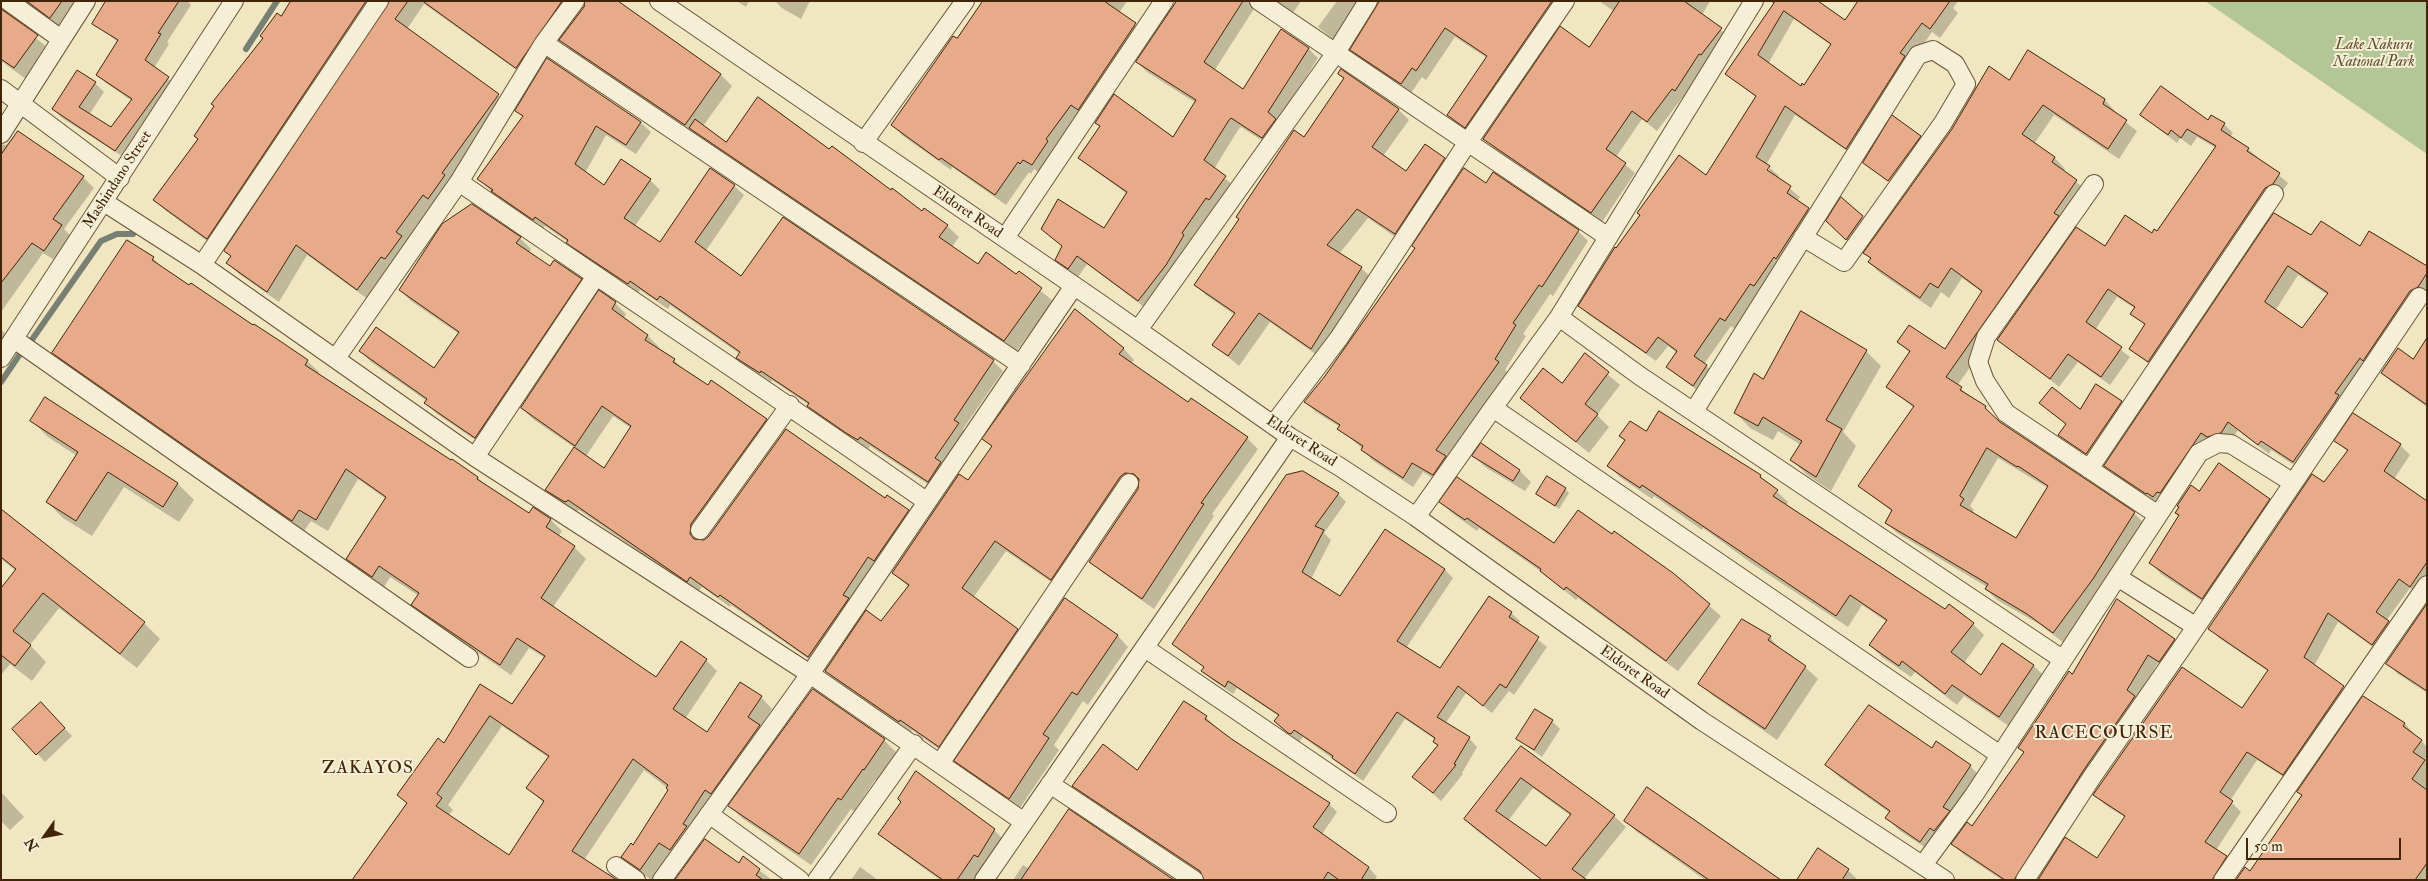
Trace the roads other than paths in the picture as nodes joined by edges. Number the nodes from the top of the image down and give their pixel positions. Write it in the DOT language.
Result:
graph roads {
  1 [pos="8,1"];
  2 [pos="86,1"];
  3 [pos="234,1"];
  4 [pos="379,1"];
  5 [pos="576,1"];
  6 [pos="659,1"];
  7 [pos="965,1"];
  8 [pos="1164,1"];
  9 [pos="1258,1"];
  10 [pos="1368,1"];
  11 [pos="1565,1"];
  12 [pos="1754,1"];
  13 [pos="61,39"];
  14 [pos="544,43"];
  15 [pos="1335,54"];
  16 [pos="1,89"];
  17 [pos="21,103"];
  18 [pos="1,134"];
  19 [pos="1468,142"];
  20 [pos="863,143"];
  21 [pos="120,178"];
  22 [pos="459,182"];
  23 [pos="2094,184"];
  24 [pos="2274,194"];
  25 [pos="104,202"];
  26 [pos="1608,237"];
  27 [pos="1803,237"];
  28 [pos="1005,238"];
  29 [pos="202,265"];
  30 [pos="596,276"];
  31 [pos="1074,286"];
  32 [pos="2419,297"];
  33 [pos="1559,317"];
  34 [pos="1138,330"];
  35 [pos="14,339"];
  36 [pos="1,358"];
  37 [pos="336,358"];
  38 [pos="1020,365"];
  39 [pos="790,405"];
  40 [pos="1492,408"];
  41 [pos="1694,412"];
  42 [pos="1273,425"];
  43 [pos="1290,437"];
  44 [pos="475,457"];
  45 [pos="2089,469"];
  46 [pos="2292,482"];
  47 [pos="1129,483"];
  48 [pos="926,501"];
  49 [pos="2158,515"];
  50 [pos="1416,517"];
  51 [pos="700,530"];
  52 [pos="2118,578"];
  53 [pos="2427,585"];
  54 [pos="2195,626"];
  55 [pos="1146,648"];
  56 [pos="470,658"];
  57 [pos="2062,659"];
  58 [pos="810,674"];
  59 [pos="914,744"];
  60 [pos="2000,755"];
  61 [pos="941,762"];
  62 [pos="1050,784"];
  63 [pos="1387,813"];
  64 [pos="709,814"];
  65 [pos="1024,822"];
  66 [pos="616,866"];
  67 [pos="1923,866"];
  68 [pos="636,880"];
  69 [pos="662,880"];
  70 [pos="800,880"];
  71 [pos="817,880"];
  72 [pos="984,880"];
  73 [pos="1194,880"];
  74 [pos="1945,880"];
  75 [pos="2025,880"];
  76 [pos="2223,880"];
  1 -- 13 [label="street"];
  2 -- 13 [label="street"];
  3 -- 21 [label="street, Mashindano Street"];
  4 -- 29 [label="street"];
  5 -- 14 [label="street"];
  6 -- 20 [label="street, Eldoret Road"];
  7 -- 20 [label="street"];
  8 -- 28 [label="street"];
  9 -- 15 [label="street"];
  10 -- 15 [label="street"];
  11 -- 19 [label="street"];
  12 -- 26 [label="street"];
  13 -- 17 [label="street"];
  14 -- 22 [label="street"];
  14 -- 38 [label="street"];
  15 -- 19 [label="street"];
  15 -- 34 [label="street"];
  16 -- 17 [label="street"];
  17 -- 18 [label="street"];
  17 -- 21 [label="street"];
  19 -- 26 [label="street"];
  19 -- 42 [label="street"];
  20 -- 28 [label="street, Eldoret Road"];
  21 -- 25 [label="street, Mashindano Street"];
  22 -- 30 [label="street"];
  22 -- 37 [label="street"];
  23 -- 45 [label="street"];
  24 -- 45 [label="street"];
  25 -- 29 [label="street"];
  25 -- 35 [label="street, Mashindano Street"];
  26 -- 33 [label="street"];
  27 -- 27 [label="street"];
  27 -- 41 [label="street"];
  28 -- 31 [label="street, Eldoret Road"];
  29 -- 37 [label="street"];
  30 -- 39 [label="street"];
  30 -- 44 [label="street"];
  31 -- 34 [label="street, Eldoret Road"];
  31 -- 38 [label="street"];
  32 -- 46 [label="street"];
  33 -- 40 [label="street"];
  33 -- 41 [label="street"];
  34 -- 42 [label="street, Eldoret Road"];
  35 -- 36 [label="street, Mashindano Street"];
  35 -- 56 [label="street"];
  37 -- 44 [label="street"];
  38 -- 48 [label="street"];
  39 -- 48 [label="street"];
  39 -- 51 [label="street"];
  40 -- 50 [label="street"];
  40 -- 60 [label="street"];
  41 -- 57 [label="street"];
  42 -- 43 [label="street, Eldoret Road"];
  43 -- 50 [label="street, Eldoret Road"];
  43 -- 55 [label="street"];
  44 -- 58 [label="street"];
  45 -- 49 [label="street"];
  46 -- 49 [label="street"];
  46 -- 54 [label="street"];
  47 -- 61 [label="street"];
  48 -- 58 [label="street"];
  49 -- 52 [label="street"];
  50 -- 67 [label="street, Eldoret Road"];
  52 -- 54 [label="street"];
  52 -- 57 [label="street"];
  53 -- 76 [label="street"];
  54 -- 75 [label="street"];
  55 -- 62 [label="street"];
  55 -- 63 [label="street"];
  57 -- 60 [label="street"];
  58 -- 59 [label="street"];
  58 -- 64 [label="street"];
  59 -- 61 [label="street"];
  59 -- 71 [label="street"];
  60 -- 67 [label="street"];
  61 -- 65 [label="street"];
  62 -- 65 [label="street"];
  62 -- 73 [label="street"];
  64 -- 69 [label="street"];
  64 -- 70 [label="street"];
  65 -- 72 [label="street"];
  66 -- 68 [label="street"];
  67 -- 74 [label="street, Eldoret Road"];
}
